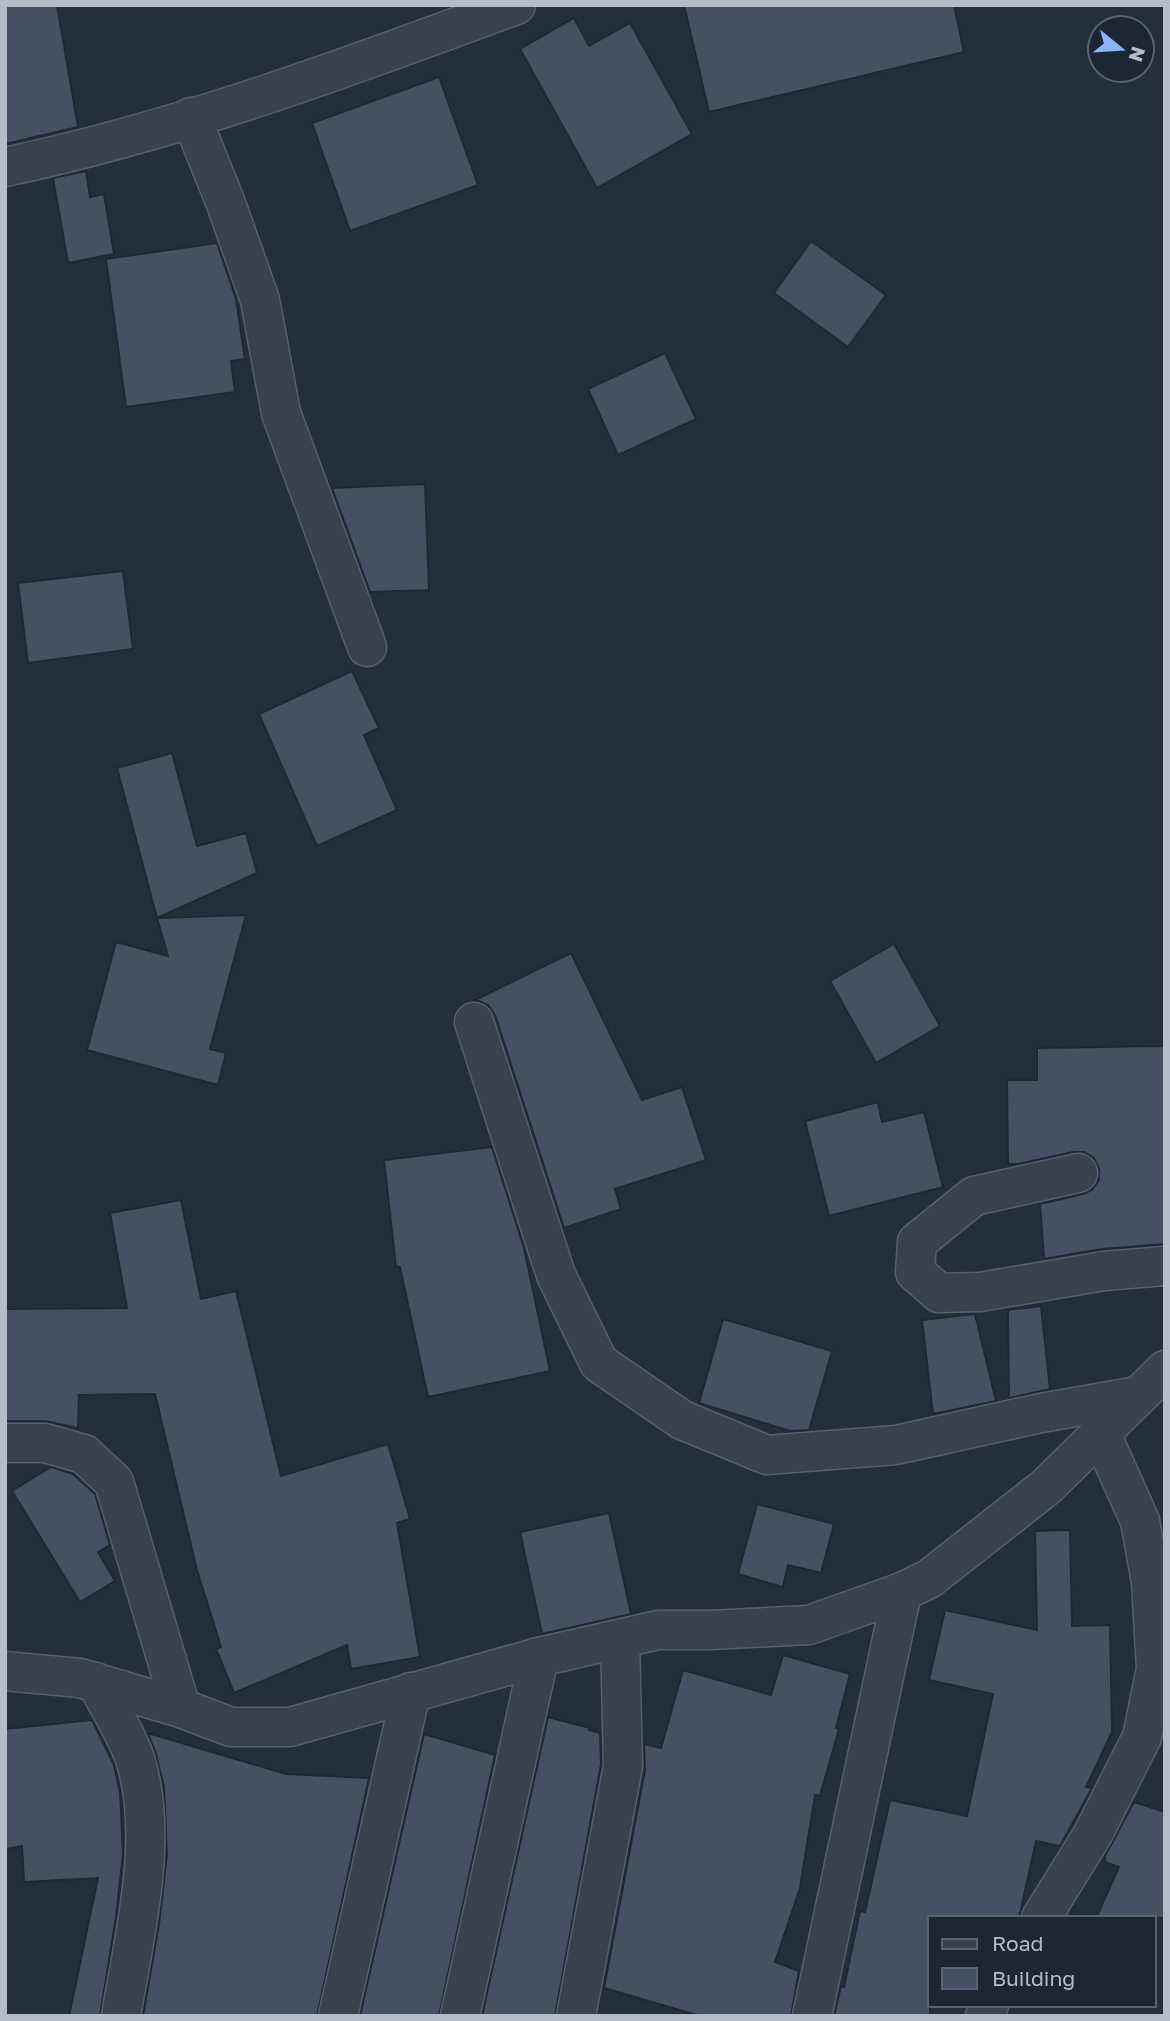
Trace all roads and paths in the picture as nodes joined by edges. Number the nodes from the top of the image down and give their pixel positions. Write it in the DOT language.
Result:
graph roads {
  1 [pos="516,5"];
  2 [pos="191,117"];
  3 [pos="5,167"];
  4 [pos="367,647"];
  5 [pos="474,1022"];
  6 [pos="1078,1173"];
  7 [pos="1165,1266"];
  8 [pos="1165,1370"];
  9 [pos="1138,1396"];
  10 [pos="1101,1434"];
  11 [pos="5,1443"];
  12 [pos="902,1592"];
  13 [pos="620,1640"];
  14 [pos="539,1657"];
  15 [pos="5,1671"];
  16 [pos="96,1682"];
  17 [pos="411,1692"];
  18 [pos="181,1708"];
  19 [pos="1042,1916"];
  20 [pos="121,2016"];
  21 [pos="338,2016"];
  22 [pos="460,2016"];
  23 [pos="576,2016"];
  24 [pos="812,2016"];
  1 -- 2 [label="street"];
  2 -- 3 [label="street"];
  2 -- 4 [label="street"];
  5 -- 9 [label="street"];
  6 -- 7 [label="street"];
  8 -- 9 [label="street"];
  9 -- 10 [label="street"];
  10 -- 12 [label="street"];
  10 -- 19 [label="street"];
  11 -- 18 [label="street"];
  12 -- 13 [label="street"];
  12 -- 24 [label="street"];
  13 -- 14 [label="street"];
  13 -- 23 [label="street"];
  14 -- 17 [label="street"];
  14 -- 22 [label="street"];
  15 -- 16 [label="street"];
  16 -- 18 [label="street"];
  16 -- 20 [label="street"];
  17 -- 18 [label="street"];
  17 -- 21 [label="street"];
}
